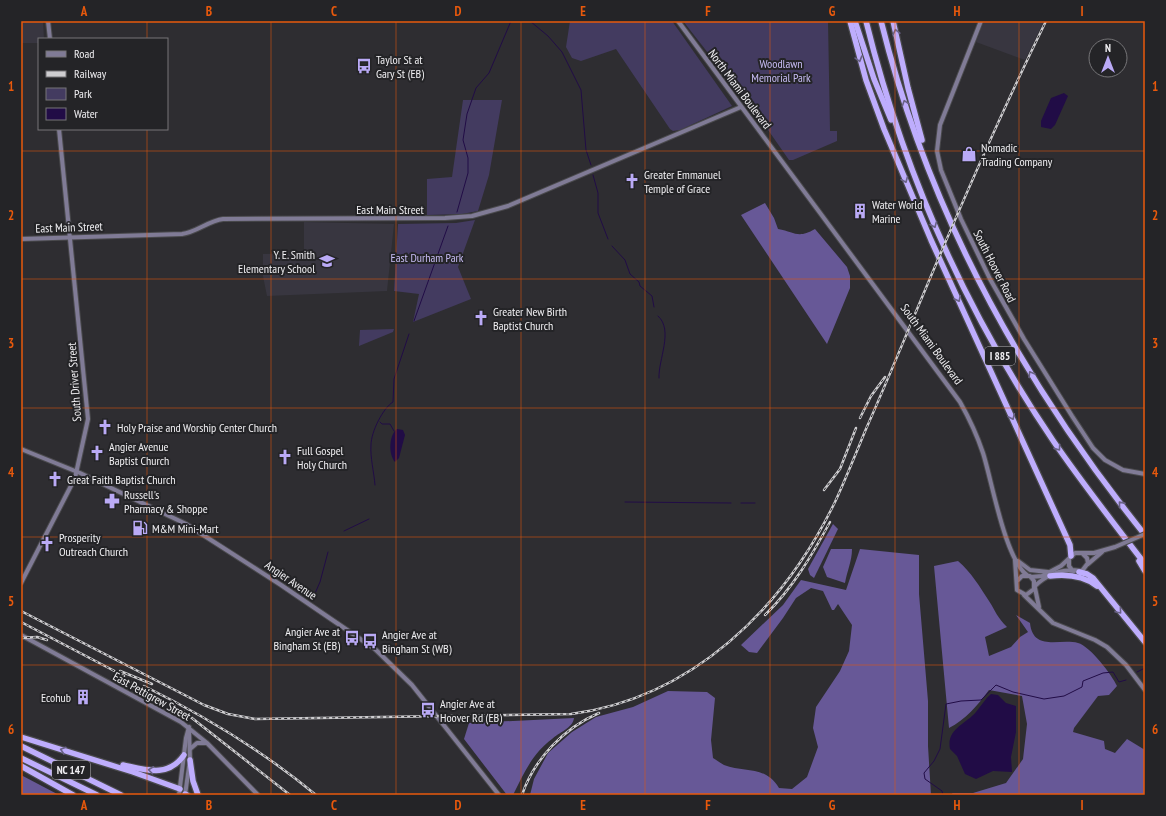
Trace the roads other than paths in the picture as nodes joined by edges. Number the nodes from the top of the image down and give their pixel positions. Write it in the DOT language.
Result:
graph roads {
  1 [pos="48,21"];
  2 [pos="678,21"];
  3 [pos="850,21"];
  4 [pos="855,21"];
  5 [pos="866,21"];
  6 [pos="881,21"];
  7 [pos="894,21"];
  8 [pos="980,21"];
  9 [pos="50,38"];
  10 [pos="741,107"];
  11 [pos="59,130"];
  12 [pos="904,150"];
  13 [pos="788,168"];
  14 [pos="938,192"];
  15 [pos="70,237"];
  16 [pos="21,239"];
  17 [pos="21,449"];
  18 [pos="77,472"];
  19 [pos="1145,474"];
  20 [pos="1145,534"];
  21 [pos="1129,543"];
  22 [pos="1103,552"];
  23 [pos="1083,554"];
  24 [pos="1014,556"];
  25 [pos="1070,558"];
  26 [pos="1145,564"];
  27 [pos="1088,565"];
  28 [pos="1076,571"];
  29 [pos="1145,571"];
  30 [pos="1050,574"];
  31 [pos="1030,576"];
  32 [pos="1017,580"];
  33 [pos="21,583"];
  34 [pos="1035,587"];
  35 [pos="1099,587"];
  36 [pos="1024,594"];
  37 [pos="1039,607"];
  38 [pos="21,635"];
  39 [pos="1145,642"];
  40 [pos="1145,690"];
  41 [pos="189,727"];
  42 [pos="21,737"];
  43 [pos="207,743"];
  44 [pos="21,746"];
  45 [pos="190,749"];
  46 [pos="184,755"];
  47 [pos="83,757"];
  48 [pos="21,758"];
  49 [pos="190,760"];
  50 [pos="21,766"];
  51 [pos="179,792"];
  52 [pos="73,795"];
  53 [pos="97,795"];
  54 [pos="121,795"];
  55 [pos="186,795"];
  56 [pos="198,795"];
  57 [pos="258,795"];
  58 [pos="499,795"];
  1 -- 9 [label="street"];
  2 -- 10 [label="street, North Miami Boulevard"];
  3 -- 25 [label="highway, one-way"];
  4 -- 12 [label="highway"];
  5 -- 12 [label="highway, I 885"];
  14 -- 6 [label="highway, I 885, one-way"];
  14 -- 7 [label="highway, one-way"];
  8 -- 19 [label="street, South Hoover Road"];
  10 -- 13 [label="street, North Miami Boulevard"];
  10 -- 15 [label="street, East Main Street"];
  11 -- 15 [label="street, South Driver Street"];
  12 -- 21 [label="highway, I 885, one-way"];
  13 -- 24 [label="street, South Miami Boulevard"];
  20 -- 14 [label="highway, I 885, one-way"];
  15 -- 16 [label="street, East Main Street"];
  15 -- 18 [label="street, South Driver Street"];
  17 -- 18 [label="street, Angier Avenue"];
  18 -- 33 [label="street, South Driver Street"];
  18 -- 58 [label="street, Angier Avenue"];
  20 -- 22 [label="street, bridge"];
  21 -- 26 [label="highway, I 885"];
  21 -- 29 [label="highway"];
  22 -- 23 [label="street"];
  22 -- 27 [label="street"];
  23 -- 25 [label="street"];
  23 -- 27 [label="street"];
  24 -- 30 [label="street"];
  24 -- 31 [label="street, South Miami Boulevard"];
  24 -- 32 [label="street, South Miami Boulevard"];
  25 -- 28 [label="street"];
  25 -- 30 [label="street"];
  27 -- 28 [label="street"];
  28 -- 30 [label="street"];
  28 -- 35 [label="highway"];
  30 -- 31 [label="street"];
  30 -- 34 [label="street"];
  30 -- 35 [label="highway"];
  31 -- 32 [label="street"];
  31 -- 34 [label="street"];
  32 -- 36 [label="street"];
  34 -- 36 [label="street"];
  34 -- 37 [label="street"];
  35 -- 39 [label="highway, one-way"];
  36 -- 37 [label="street"];
  37 -- 40 [label="street"];
  38 -- 41 [label="street, East Pettigrew Street"];
  41 -- 43 [label="street, East Pettigrew Street"];
  41 -- 45 [label="street"];
  41 -- 46 [label="street"];
  47 -- 42 [label="highway, one-way"];
  43 -- 45 [label="street"];
  43 -- 57 [label="street, East Pettigrew Street"];
  44 -- 54 [label="highway, NC 147"];
  45 -- 49 [label="street"];
  46 -- 47 [label="highway, one-way"];
  46 -- 51 [label="street"];
  47 -- 51 [label="highway"];
  48 -- 53 [label="highway, NC 147"];
  49 -- 55 [label="street"];
  49 -- 56 [label="highway"];
  50 -- 52 [label="highway"];
  51 -- 55 [label="street"];
}
